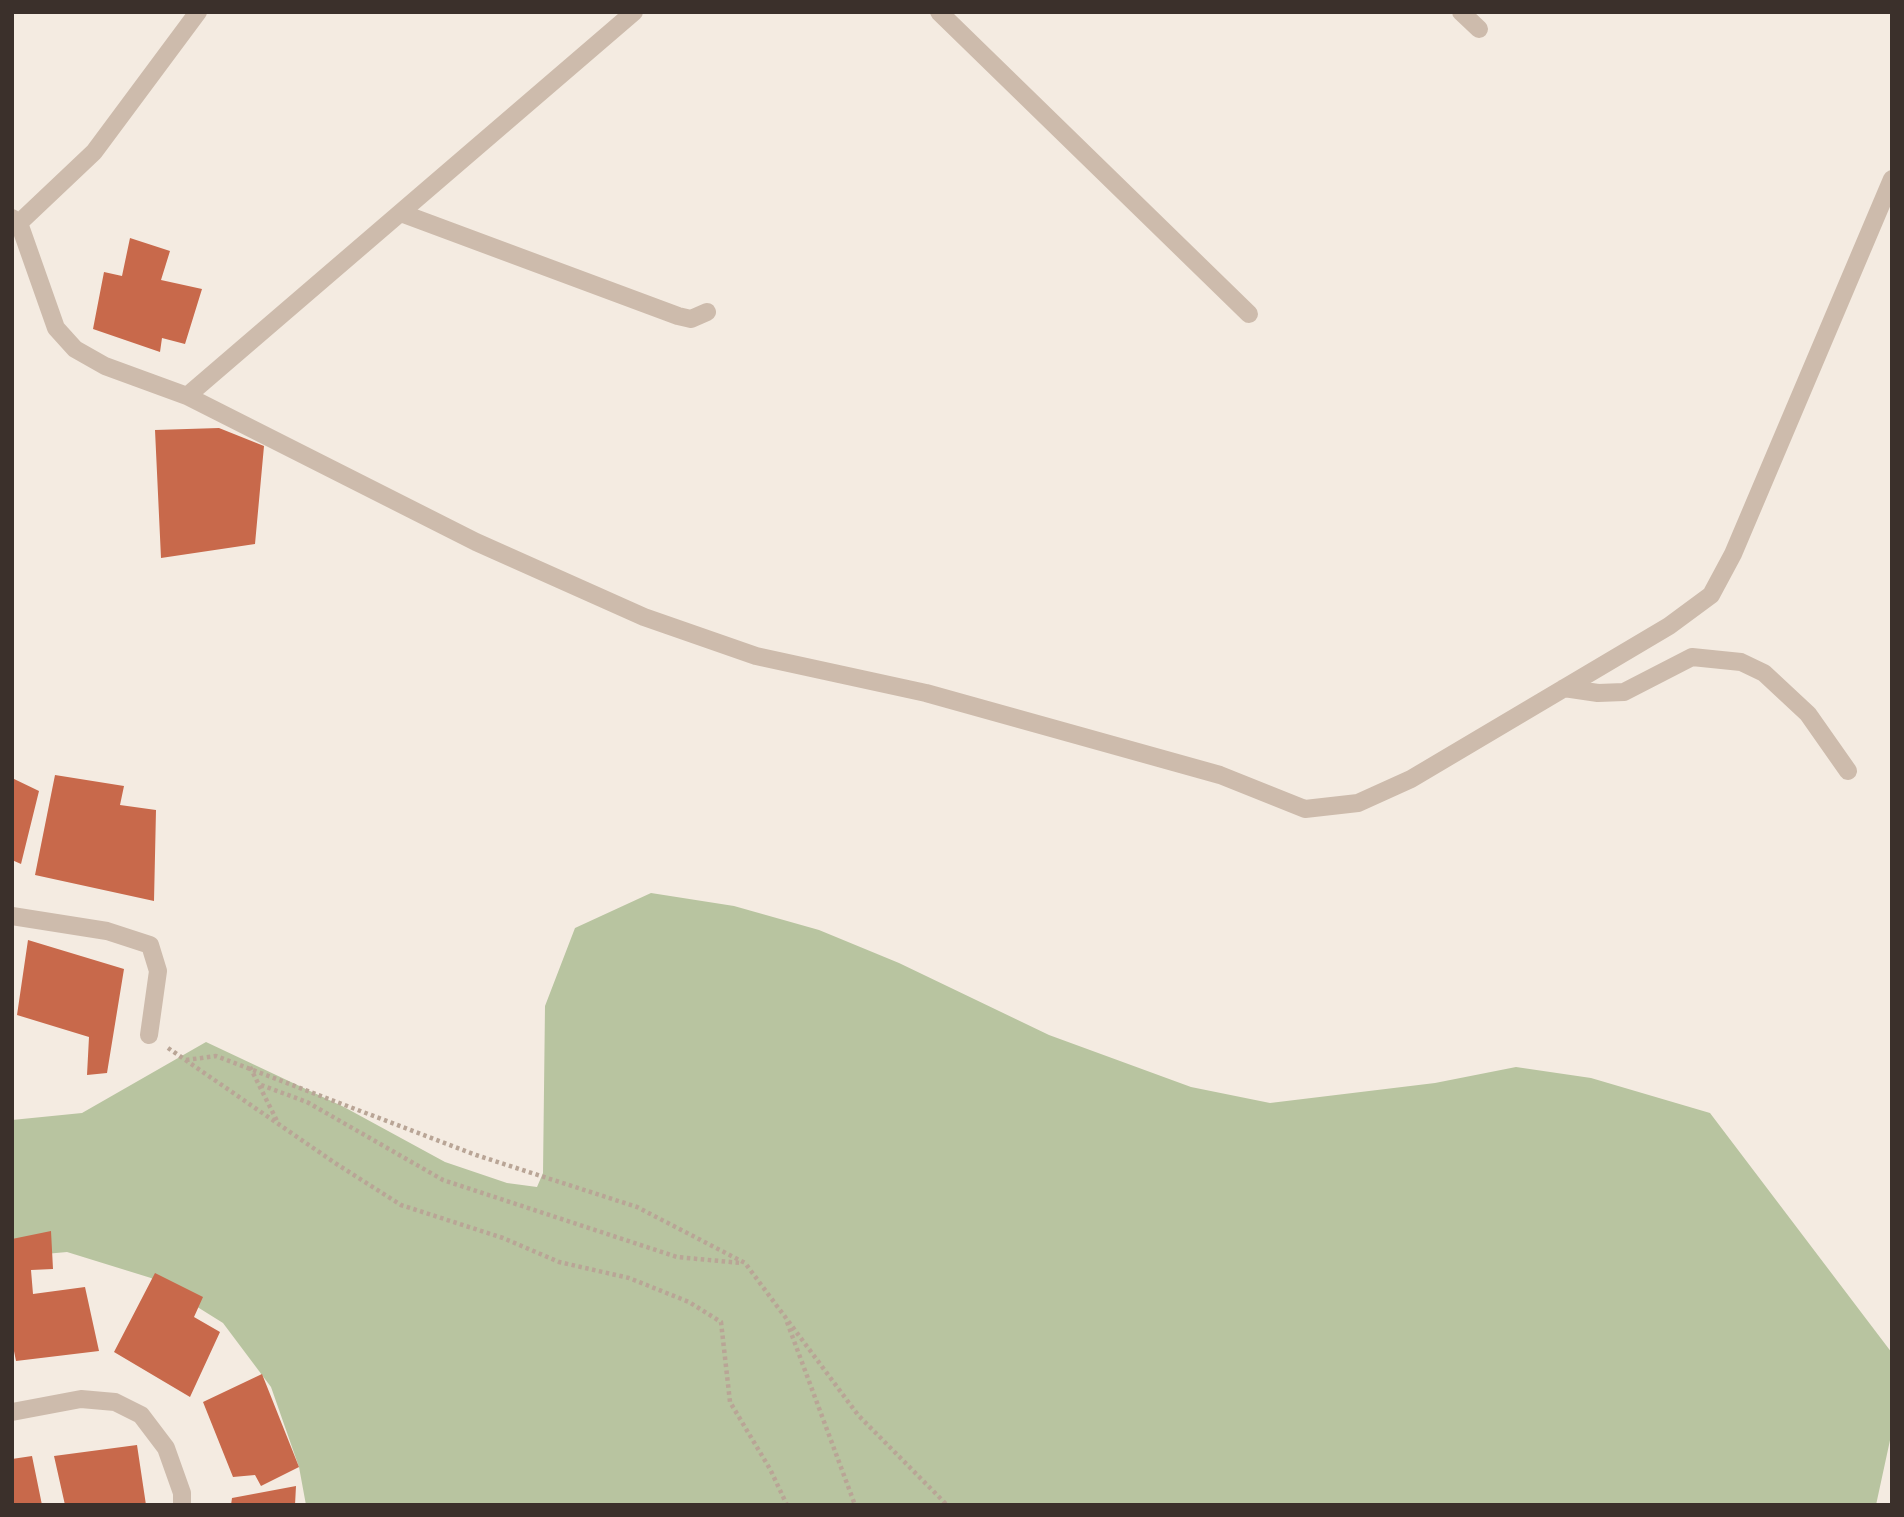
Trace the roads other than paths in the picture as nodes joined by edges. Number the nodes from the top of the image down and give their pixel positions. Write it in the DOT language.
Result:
graph roads {
  1 [pos="198,12"];
  2 [pos="634,12"];
  3 [pos="939,12"];
  4 [pos="1461,12"];
  5 [pos="1479,29"];
  6 [pos="1892,178"];
  7 [pos="401,213"];
  8 [pos="16,220"];
  9 [pos="707,312"];
  10 [pos="1249,314"];
  11 [pos="187,396"];
  12 [pos="1564,688"];
  13 [pos="1848,771"];
  14 [pos="12,916"];
  15 [pos="149,1035"];
  16 [pos="12,1412"];
  17 [pos="183,1505"];
  1 -- 8 [label="street"];
  2 -- 7 [label="street"];
  3 -- 10 [label="street"];
  4 -- 5 [label="street"];
  6 -- 12 [label="street"];
  7 -- 9 [label="street"];
  7 -- 11 [label="street"];
  8 -- 11 [label="street"];
  11 -- 12 [label="street"];
  12 -- 13 [label="street"];
  14 -- 15 [label="street"];
  16 -- 17 [label="street"];
}
